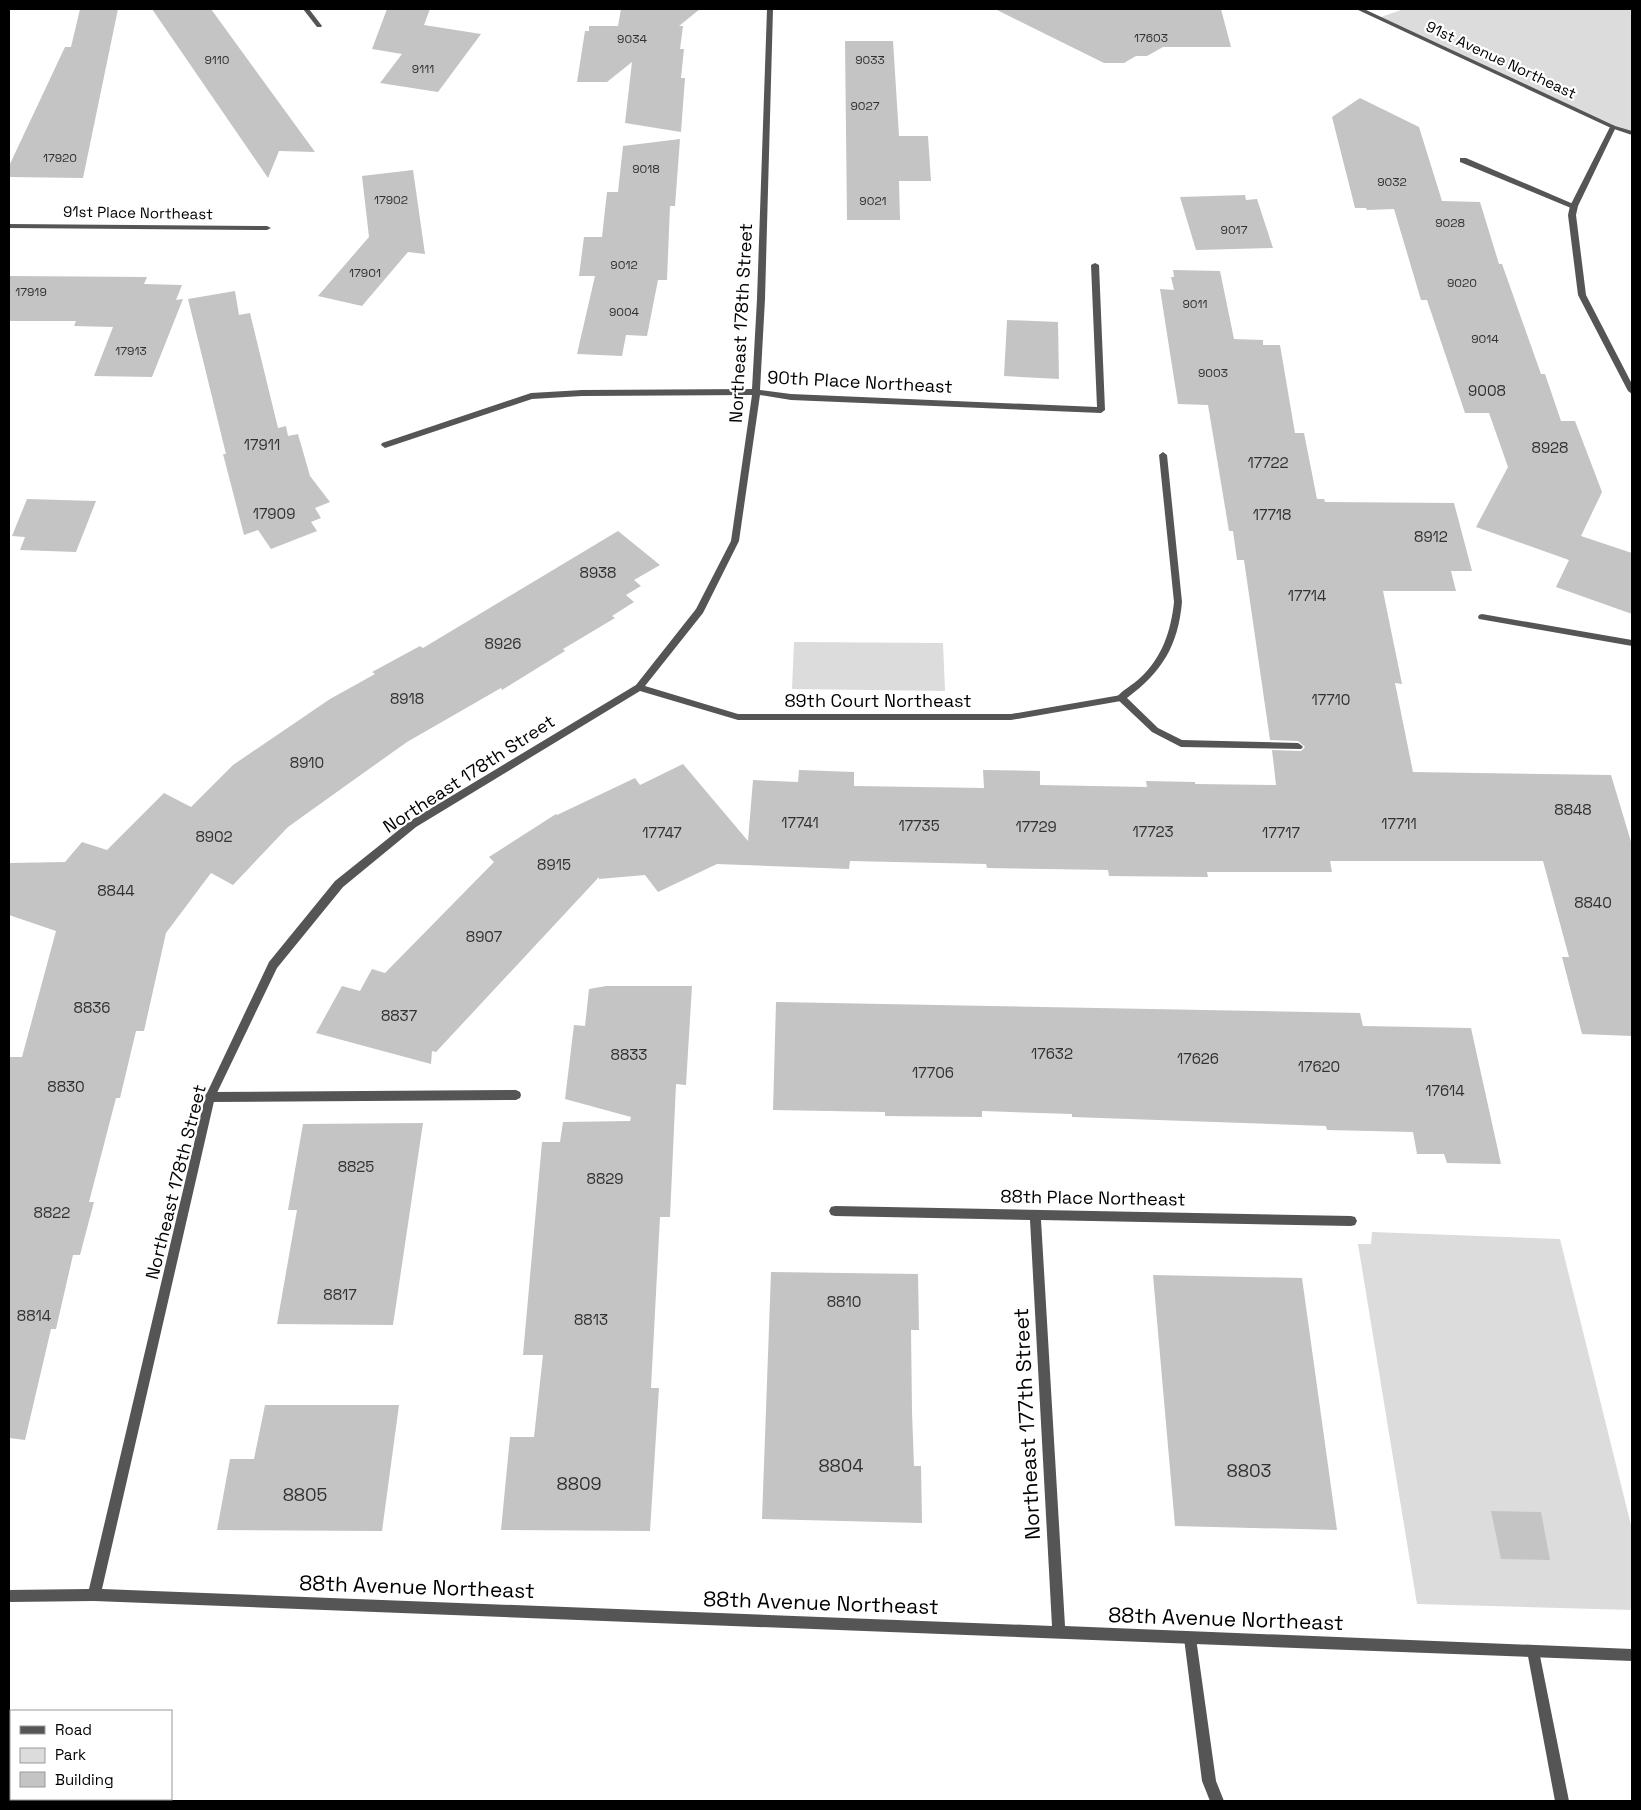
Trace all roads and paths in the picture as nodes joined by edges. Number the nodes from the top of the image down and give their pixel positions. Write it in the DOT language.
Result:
graph roads {
  1 [pos="306,9"];
  2 [pos="770,9"];
  3 [pos="1359,9"];
  4 [pos="319,26"];
  5 [pos="1613,127"];
  6 [pos="1632,133"];
  7 [pos="1463,160"];
  8 [pos="1574,206"];
  9 [pos="9,226"];
  10 [pos="267,228"];
  11 [pos="1095,265"];
  12 [pos="1632,390"];
  13 [pos="756,392"];
  14 [pos="385,445"];
  15 [pos="1163,456"];
  16 [pos="1482,617"];
  17 [pos="1632,643"];
  18 [pos="639,687"];
  19 [pos="1121,698"];
  20 [pos="1298,747"];
  21 [pos="516,1095"];
  22 [pos="210,1097"];
  23 [pos="836,1211"];
  24 [pos="1035,1215"];
  25 [pos="1351,1221"];
  26 [pos="94,1594"];
  27 [pos="9,1596"];
  28 [pos="1059,1632"];
  29 [pos="1190,1638"];
  30 [pos="1533,1651"];
  31 [pos="1632,1655"];
  32 [pos="1217,1801"];
  33 [pos="1562,1801"];
  1 -- 4 [label="street"];
  2 -- 13 [label="street, Northeast 178th Street"];
  3 -- 5 [label="street, 91st Avenue Northeast"];
  5 -- 6 [label="street, 91st Avenue Northeast"];
  5 -- 8 [label="street"];
  7 -- 8 [label="street"];
  8 -- 12 [label="street"];
  9 -- 10 [label="street, 91st Place Northeast"];
  11 -- 13 [label="street, 90th Place Northeast"];
  13 -- 14 [label="street, 90th Place Northeast"];
  13 -- 18 [label="street, Northeast 178th Street"];
  15 -- 19 [label="street"];
  16 -- 17 [label="street"];
  18 -- 19 [label="street, 89th Court Northeast"];
  18 -- 22 [label="street, Northeast 178th Street"];
  19 -- 20 [label="street"];
  21 -- 22 [label="street"];
  22 -- 26 [label="street, Northeast 178th Street"];
  23 -- 24 [label="street, 88th Place Northeast"];
  24 -- 25 [label="street, 88th Place Northeast"];
  24 -- 28 [label="street, Northeast 177th Street"];
  26 -- 27 [label="street, 88th Avenue Northeast"];
  26 -- 28 [label="street, 88th Avenue Northeast"];
  28 -- 29 [label="street, 88th Avenue Northeast"];
  29 -- 30 [label="street, 88th Avenue Northeast"];
  29 -- 32 [label="street"];
  30 -- 31 [label="street, 88th Avenue Northeast"];
  30 -- 33 [label="street"];
}
